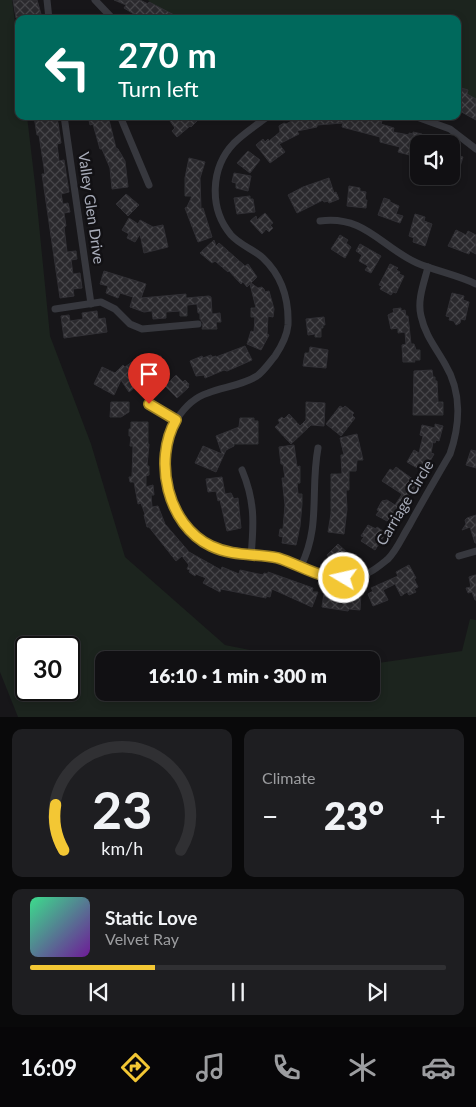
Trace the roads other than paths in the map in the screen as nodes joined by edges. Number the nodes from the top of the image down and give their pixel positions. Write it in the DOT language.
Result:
graph roads {
  1 [pos="47,0"];
  2 [pos="95,0"];
  3 [pos="49,15"];
  4 [pos="109,15"];
  5 [pos="65,120"];
  6 [pos="122,120"];
  7 [pos="263,120"];
  8 [pos="425,120"];
  9 [pos="476,150"];
  10 [pos="149,185"];
  11 [pos="320,221"];
  12 [pos="428,267"];
  13 [pos="476,284"];
  14 [pos="92,304"];
  15 [pos="55,309"];
  16 [pos="198,324"];
  17 [pos="149,404"];
  18 [pos="176,420"];
  19 [pos="318,448"];
  20 [pos="242,470"];
  21 [pos="476,551"];
  22 [pos="251,556"];
  23 [pos="460,556"];
  24 [pos="301,566"];
  1 -- 3 [label="street"];
  2 -- 4 [label="street"];
  5 -- 14 [label="street, Valley Glen Drive"];
  6 -- 10 [label="street"];
  7 -- 18 [label="street, Carriage Circle"];
  8 -- 9 [label="street"];
  11 -- 12 [label="street"];
  12 -- 13 [label="street"];
  12 -- 24 [label="street, Carriage Circle"];
  14 -- 15 [label="street"];
  14 -- 16 [label="street"];
  17 -- 18 [label="street"];
  18 -- 22 [label="street, Carriage Circle"];
  19 -- 24 [label="street"];
  20 -- 22 [label="street"];
  21 -- 23 [label="street"];
  22 -- 24 [label="street, Carriage Circle"];
}
